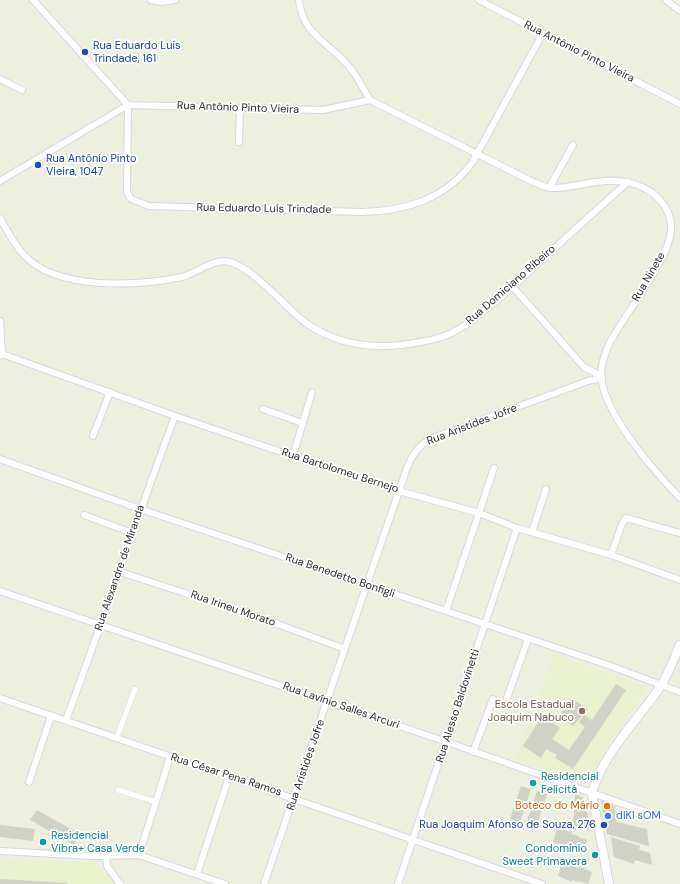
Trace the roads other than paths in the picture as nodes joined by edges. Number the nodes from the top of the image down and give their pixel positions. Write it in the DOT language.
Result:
graph roads {
  1 [pos="33,0"];
  2 [pos="151,0"];
  3 [pos="175,0"];
  4 [pos="298,0"];
  5 [pos="479,0"];
  6 [pos="666,0"];
  7 [pos="680,11"];
  8 [pos="543,33"];
  9 [pos="0,79"];
  10 [pos="22,90"];
  11 [pos="370,100"];
  12 [pos="680,104"];
  13 [pos="128,105"];
  14 [pos="240,109"];
  15 [pos="239,142"];
  16 [pos="572,145"];
  17 [pos="476,154"];
  18 [pos="0,181"];
  19 [pos="628,182"];
  20 [pos="549,188"];
  21 [pos="0,218"];
  22 [pos="512,286"];
  23 [pos="0,321"];
  24 [pos="1,355"];
  25 [pos="602,377"];
  26 [pos="110,392"];
  27 [pos="312,392"];
  28 [pos="263,409"];
  29 [pos="175,416"];
  30 [pos="302,423"];
  31 [pos="93,436"];
  32 [pos="293,456"];
  33 [pos="0,459"];
  34 [pos="494,468"];
  35 [pos="546,489"];
  36 [pos="399,491"];
  37 [pos="680,498"];
  38 [pos="140,509"];
  39 [pos="479,513"];
  40 [pos="84,515"];
  41 [pos="517,528"];
  42 [pos="532,532"];
  43 [pos="132,533"];
  44 [pos="680,533"];
  45 [pos="611,556"];
  46 [pos="120,572"];
  47 [pos="680,580"];
  48 [pos="367,584"];
  49 [pos="0,591"];
  50 [pos="446,611"];
  51 [pos="101,625"];
  52 [pos="485,625"];
  53 [pos="528,640"];
  54 [pos="680,645"];
  55 [pos="345,649"];
  56 [pos="661,685"];
  57 [pos="135,689"];
  58 [pos="680,692"];
  59 [pos="0,698"];
  60 [pos="507,698"];
  61 [pos="493,699"];
  62 [pos="328,702"];
  63 [pos="52,716"];
  64 [pos="66,720"];
  65 [pos="117,738"];
  66 [pos="447,742"];
  67 [pos="473,752"];
  68 [pos="170,757"];
  69 [pos="229,777"];
  70 [pos="29,782"];
  71 [pos="118,790"];
  72 [pos="592,794"];
  73 [pos="295,798"];
  74 [pos="156,802"];
  75 [pos="680,824"];
  76 [pos="414,839"];
  77 [pos="0,851"];
  78 [pos="139,855"];
  79 [pos="106,856"];
  80 [pos="198,874"];
  81 [pos="120,884"];
  82 [pos="225,884"];
  83 [pos="264,884"];
  84 [pos="398,884"];
  85 [pos="542,884"];
  86 [pos="609,884"];
  1 -- 13 [label="street"];
  2 -- 3 [label="street"];
  4 -- 11 [label="street"];
  5 -- 8 [label="street, Rua Antônio Pinto Vieira"];
  6 -- 7 [label="street"];
  8 -- 12 [label="street, Rua Antônio Pinto Vieira"];
  8 -- 17 [label="street, Rua Eduardo Luís Trindade"];
  9 -- 10 [label="street"];
  11 -- 14 [label="street, Rua Antônio Pinto Vieira"];
  11 -- 17 [label="street, Rua Ninete"];
  13 -- 14 [label="street, Rua Antônio Pinto Vieira"];
  13 -- 17 [label="street, Rua Eduardo Luís Trindade"];
  13 -- 18 [label="street"];
  14 -- 15 [label="street"];
  16 -- 20 [label="street"];
  17 -- 20 [label="street, Rua Ninete"];
  19 -- 20 [label="street, Rua Ninete"];
  19 -- 22 [label="street, Rua Domiciano Ribeiro"];
  19 -- 25 [label="street, Rua Ninete"];
  21 -- 22 [label="street, Rua Domiciano Ribeiro"];
  22 -- 25 [label="street"];
  23 -- 24 [label="street"];
  24 -- 26 [label="street, Rua Bartolomeu Bernejo"];
  25 -- 36 [label="street, Rua Aristides Jofre"];
  25 -- 37 [label="street, Rua Ninete"];
  26 -- 29 [label="street, Rua Bartolomeu Bernejo"];
  26 -- 31 [label="street"];
  27 -- 30 [label="street"];
  28 -- 30 [label="street"];
  29 -- 32 [label="street, Rua Bartolomeu Bernejo"];
  29 -- 38 [label="street, Rua Alexandre de Miranda"];
  30 -- 32 [label="street"];
  32 -- 36 [label="street, Rua Bartolomeu Bernejo"];
  33 -- 38 [label="street, Rua Benedetto Bonfigli"];
  34 -- 39 [label="street"];
  35 -- 42 [label="street"];
  36 -- 39 [label="street, Rua Bartolomeu Bernejo"];
  36 -- 48 [label="street, Rua Aristides Jofre"];
  38 -- 43 [label="street, Rua Alexandre de Miranda"];
  38 -- 48 [label="street, Rua Benedetto Bonfigli"];
  39 -- 41 [label="street, Rua Bartolomeu Bernejo"];
  39 -- 50 [label="street"];
  40 -- 43 [label="street"];
  41 -- 42 [label="street, Rua Bartolomeu Bernejo"];
  41 -- 52 [label="street, Rua Alesso Baldovinetti"];
  42 -- 45 [label="street, Rua Bartolomeu Bernejo"];
  43 -- 46 [label="street, Rua Alexandre de Miranda"];
  44 -- 45 [label="street"];
  45 -- 47 [label="street, Rua Bartolomeu Bernejo"];
  46 -- 51 [label="street, Rua Alexandre de Miranda"];
  46 -- 55 [label="street, Rua Irineu Morato"];
  48 -- 50 [label="street, Rua Benedetto Bonfigli"];
  48 -- 55 [label="street, Rua Aristides Jofre"];
  49 -- 51 [label="street, Rua Lavínio Salles Arcuri"];
  50 -- 52 [label="street, Rua Benedetto Bonfigli"];
  51 -- 62 [label="street, Rua Lavínio Salles Arcuri"];
  51 -- 64 [label="street, Rua Alexandre de Miranda"];
  52 -- 53 [label="street, Rua Benedetto Bonfigli"];
  52 -- 66 [label="street, Rua Alesso Baldovinetti"];
  53 -- 56 [label="street, Rua Benedetto Bonfigli"];
  53 -- 60 [label="street"];
  54 -- 56 [label="street"];
  55 -- 62 [label="street, Rua Aristides Jofre"];
  56 -- 58 [label="street, Rua Benedetto Bonfigli"];
  56 -- 72 [label="street"];
  57 -- 65 [label="street"];
  59 -- 63 [label="street, Rua César Pena Ramos"];
  61 -- 67 [label="street"];
  62 -- 66 [label="street, Rua Lavínio Salles Arcuri"];
  62 -- 73 [label="street, Rua Aristides Jofre"];
  63 -- 64 [label="street, Rua César Pena Ramos"];
  63 -- 70 [label="street"];
  64 -- 65 [label="street, Rua César Pena Ramos"];
  65 -- 68 [label="street, Rua César Pena Ramos"];
  66 -- 67 [label="street, Rua Lavínio Salles Arcuri"];
  66 -- 76 [label="street, Rua Alesso Baldovinetti"];
  67 -- 72 [label="street, Rua Lavínio Salles Arcuri"];
  68 -- 69 [label="street, Rua César Pena Ramos"];
  68 -- 74 [label="street"];
  69 -- 73 [label="street, Rua César Pena Ramos"];
  69 -- 80 [label="street"];
  71 -- 74 [label="street"];
  72 -- 75 [label="street, Rua Lavínio Salles Arcuri"];
  72 -- 86 [label="street"];
  73 -- 76 [label="street, Rua César Pena Ramos"];
  73 -- 83 [label="street, Rua Aristides Jofre"];
  74 -- 78 [label="street"];
  76 -- 84 [label="street, Rua Alesso Baldovinetti"];
  76 -- 85 [label="street, Rua César Pena Ramos"];
  77 -- 79 [label="street"];
  78 -- 79 [label="street"];
  78 -- 80 [label="street"];
  79 -- 81 [label="street"];
  80 -- 82 [label="street"];
}
